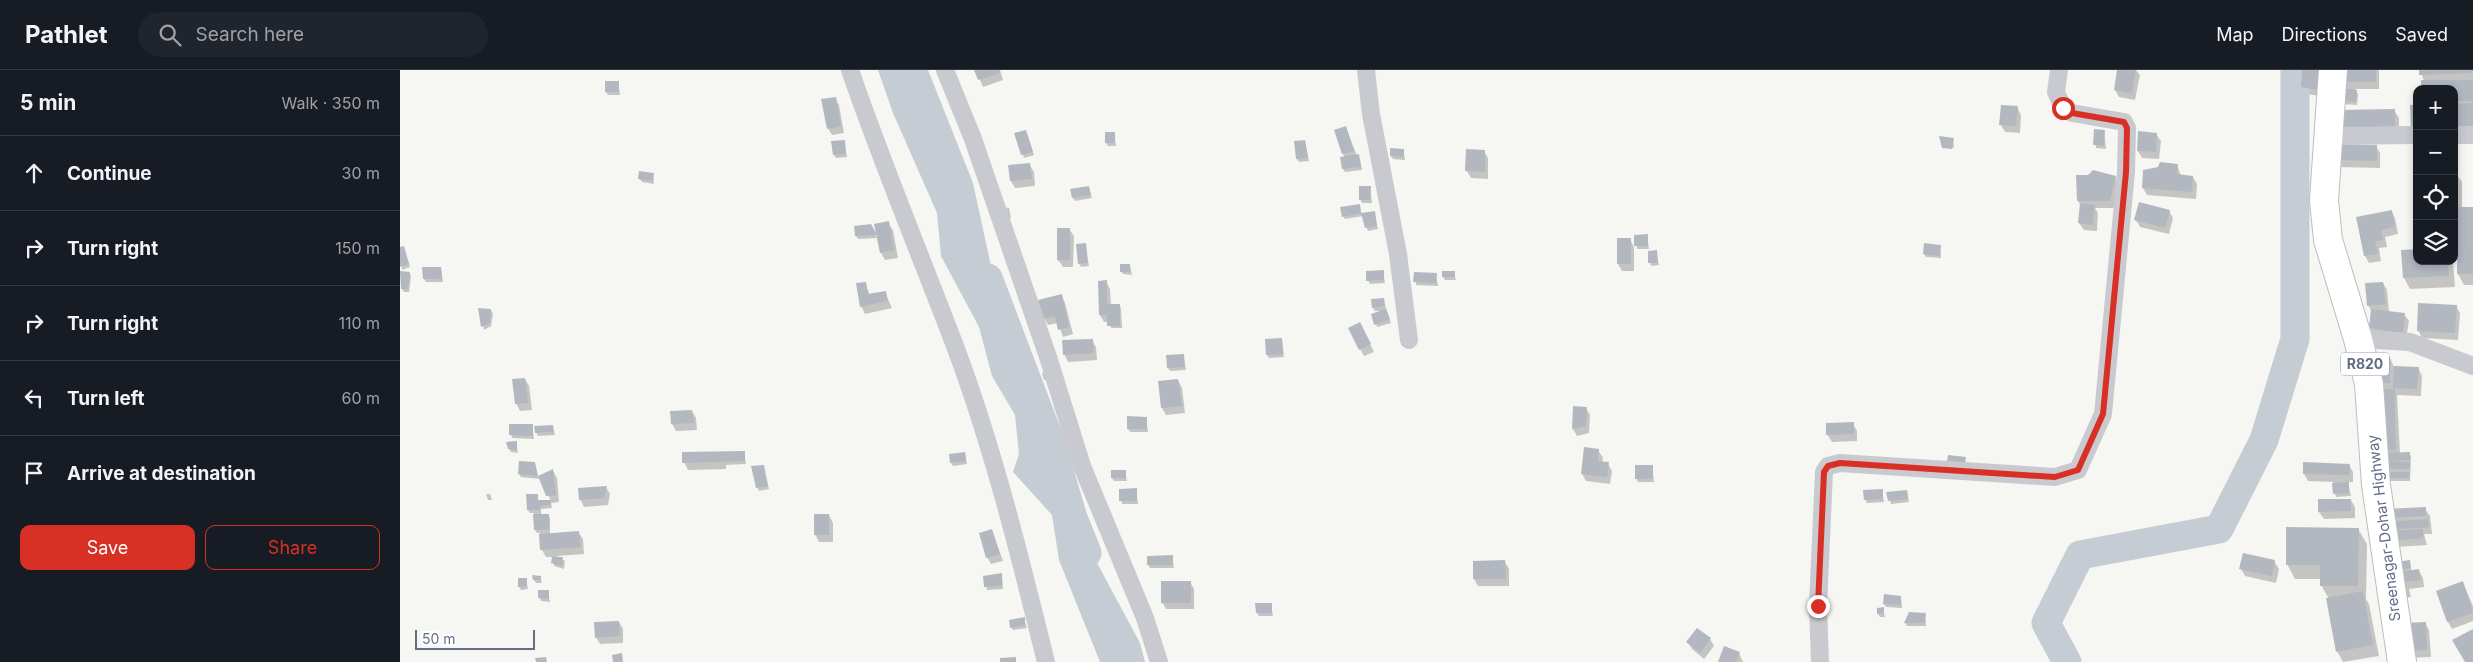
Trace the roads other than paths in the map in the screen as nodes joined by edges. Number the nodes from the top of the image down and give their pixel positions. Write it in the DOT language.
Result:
graph roads {
  1 [pos="850,70"];
  2 [pos="945,70"];
  3 [pos="1366,70"];
  4 [pos="2059,70"];
  5 [pos="2334,70"];
  6 [pos="2413,135"];
  7 [pos="2458,135"];
  8 [pos="2473,135"];
  9 [pos="2328,136"];
  10 [pos="2358,339"];
  11 [pos="1409,340"];
  12 [pos="2473,366"];
  13 [pos="1046,662"];
  14 [pos="1159,662"];
  15 [pos="1820,662"];
  16 [pos="2402,662"];
  1 -- 13 [label="street"];
  2 -- 14 [label="street"];
  3 -- 11 [label="street"];
  4 -- 15 [label="street"];
  5 -- 9 [label="main road, Sreenagar-Dohar Highway / R820"];
  6 -- 9 [label="street"];
  7 -- 8 [label="street"];
  9 -- 10 [label="main road, Sreenagar-Dohar Highway / R820"];
  10 -- 12 [label="street"];
  10 -- 16 [label="main road, Sreenagar-Dohar Highway / R820"];
}
